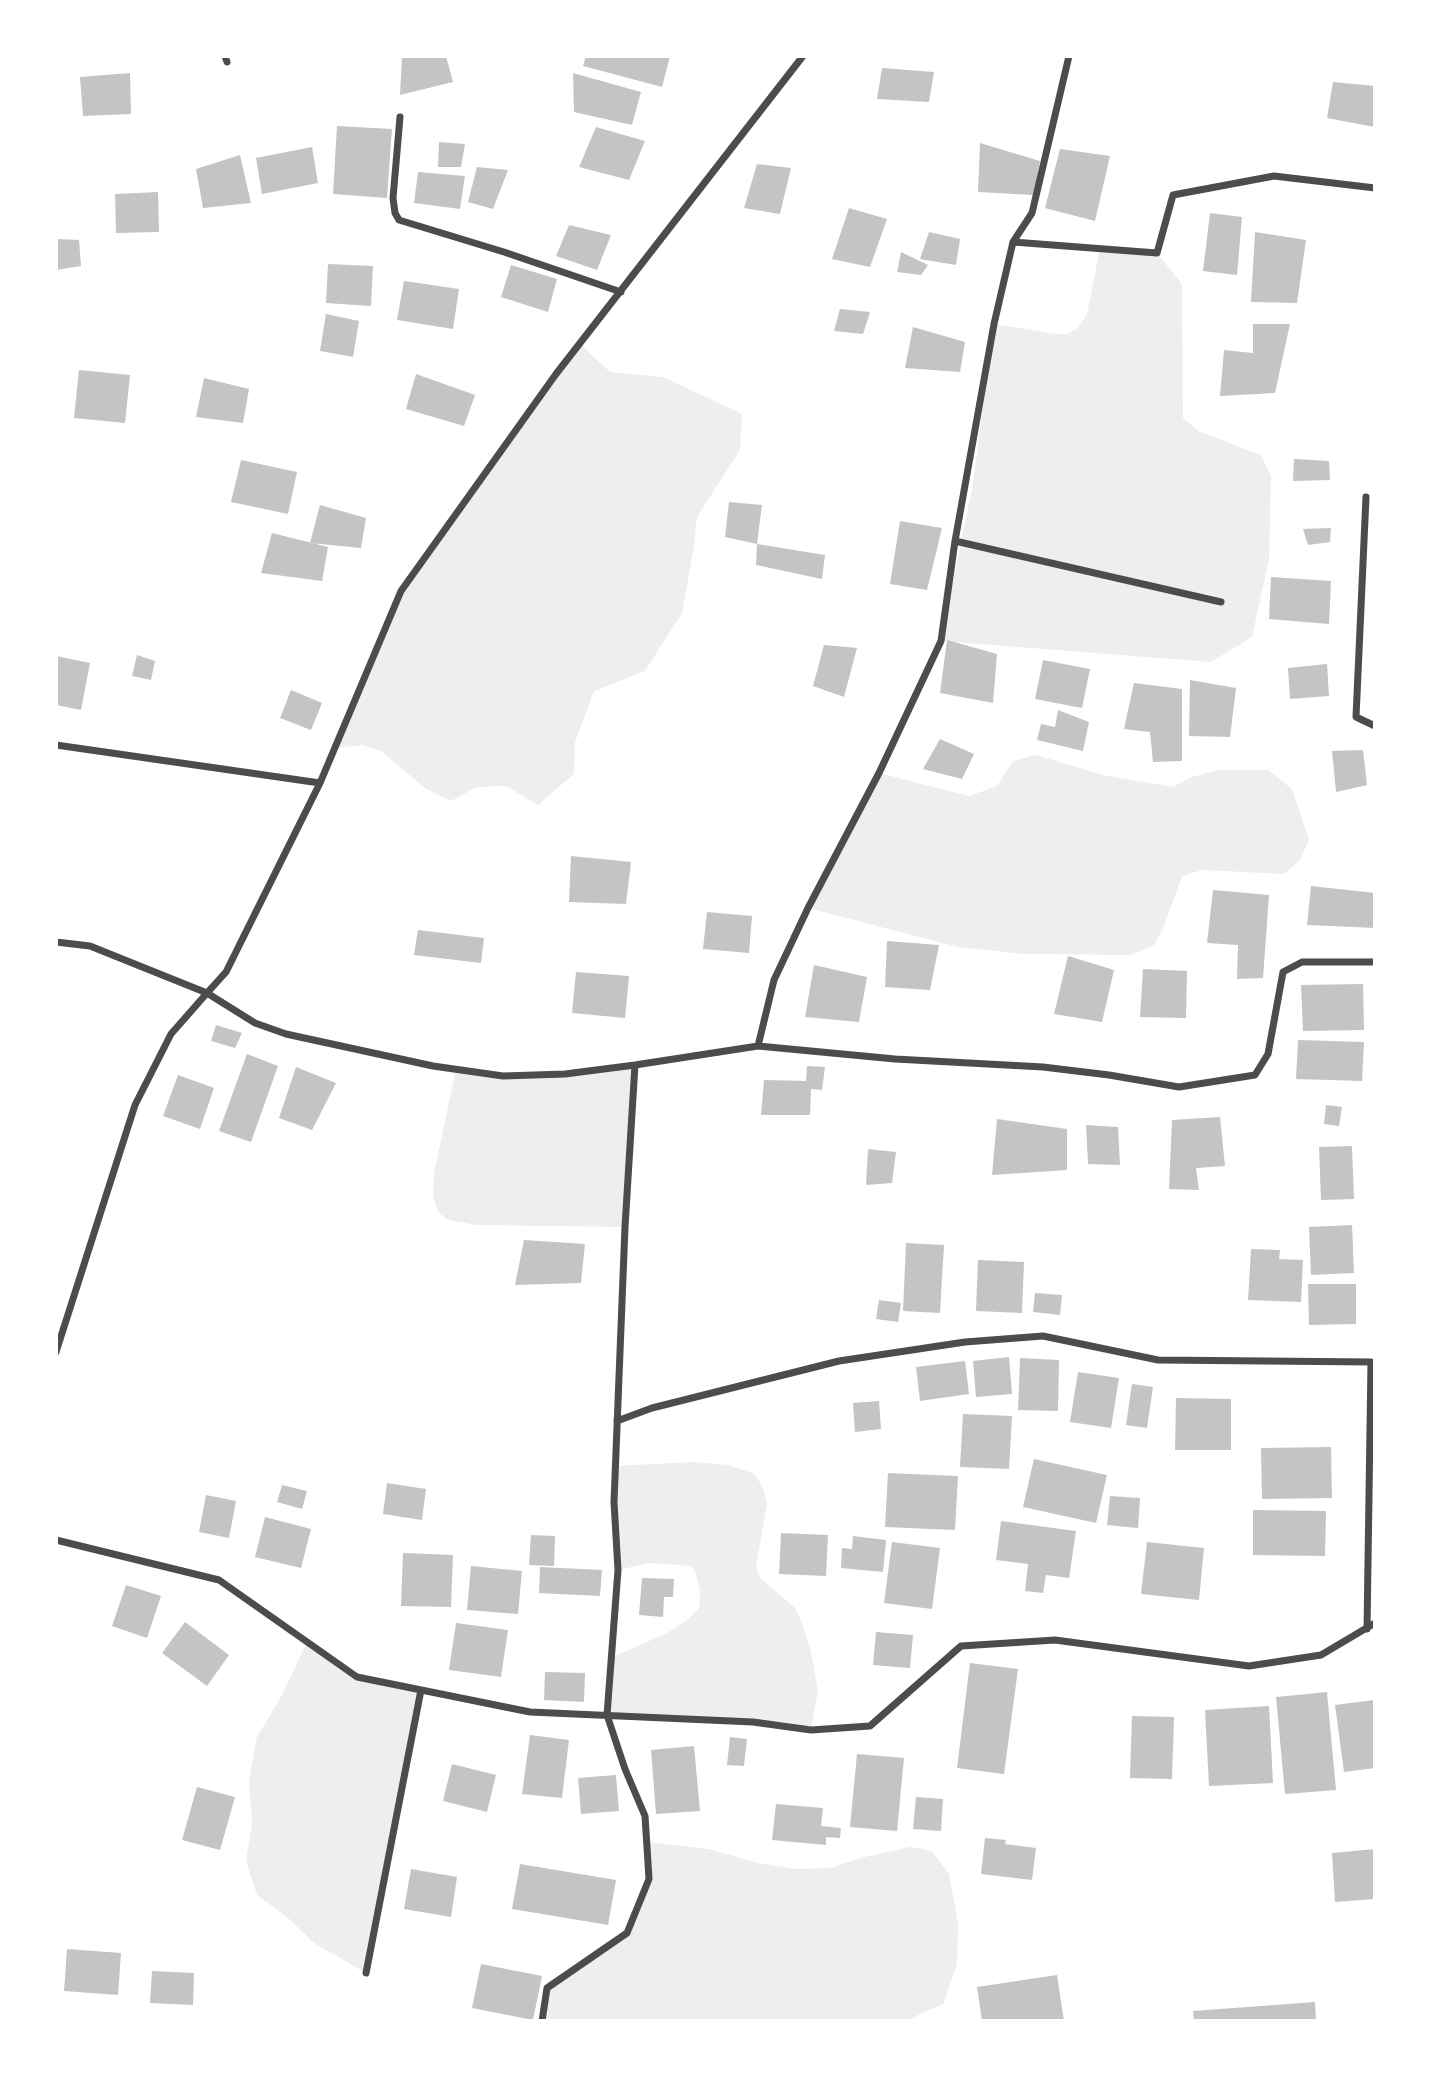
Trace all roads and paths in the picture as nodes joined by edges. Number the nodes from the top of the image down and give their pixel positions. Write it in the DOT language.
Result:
graph roads {
  1 [pos="803,56"];
  2 [pos="1069,56"];
  3 [pos="400,117"];
  4 [pos="1375,188"];
  5 [pos="1013,242"];
  6 [pos="621,292"];
  7 [pos="1366,497"];
  8 [pos="955,541"];
  9 [pos="1221,602"];
  10 [pos="1375,726"];
  11 [pos="56,746"];
  12 [pos="320,783"];
  13 [pos="56,943"];
  14 [pos="1375,962"];
  15 [pos="207,993"];
  16 [pos="758,1046"];
  17 [pos="635,1065"];
  18 [pos="56,1352"];
  19 [pos="617,1421"];
  20 [pos="56,1540"];
  21 [pos="1375,1623"];
  22 [pos="1367,1629"];
  23 [pos="421,1690"];
  24 [pos="607,1715"];
  25 [pos="366,1973"];
  26 [pos="542,2021"];
  1 -- 6 [label="street"];
  2 -- 5 [label="street"];
  3 -- 6 [label="street"];
  4 -- 5 [label="street"];
  5 -- 8 [label="street"];
  6 -- 12 [label="street"];
  7 -- 10 [label="street"];
  8 -- 9 [label="street"];
  8 -- 16 [label="street"];
  11 -- 12 [label="street"];
  12 -- 15 [label="street"];
  13 -- 15 [label="street"];
  14 -- 16 [label="street"];
  15 -- 17 [label="street"];
  15 -- 18 [label="street"];
  16 -- 17 [label="street"];
  17 -- 19 [label="street"];
  19 -- 22 [label="street"];
  19 -- 24 [label="street"];
  20 -- 23 [label="street"];
  21 -- 22 [label="street"];
  22 -- 24 [label="street"];
  23 -- 24 [label="street"];
  23 -- 25 [label="street"];
  24 -- 26 [label="street"];
}
